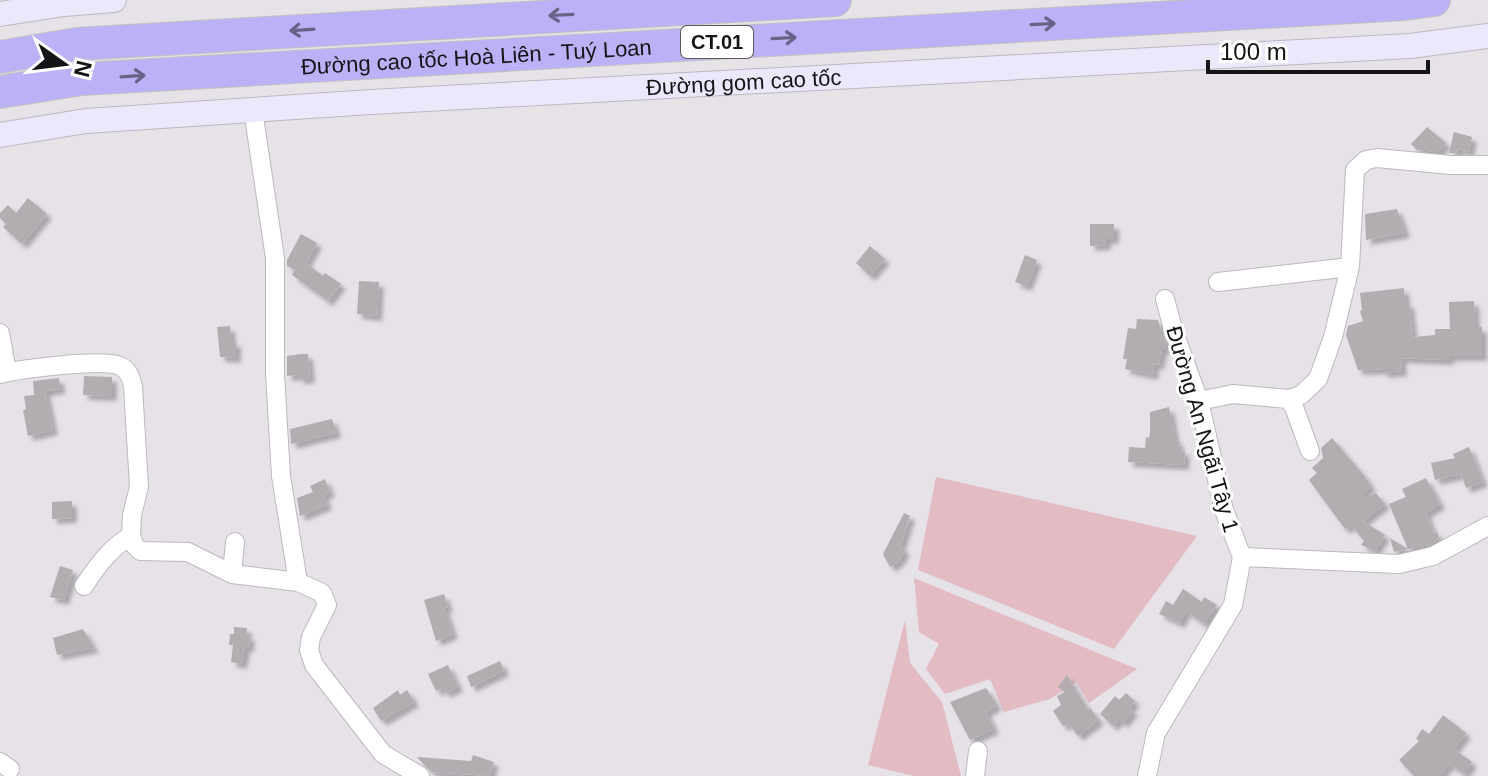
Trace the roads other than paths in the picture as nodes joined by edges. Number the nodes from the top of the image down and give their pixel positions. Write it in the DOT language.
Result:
graph roads {
  1 [pos="107,0"];
  2 [pos="114,0"];
  3 [pos="835,0"];
  4 [pos="1434,0"];
  5 [pos="0,14"];
  6 [pos="1488,36"];
  7 [pos="0,57"];
  8 [pos="0,92"];
  9 [pos="253,110"];
  10 [pos="0,135"];
  11 [pos="1488,165"];
  12 [pos="1350,267"];
  13 [pos="1218,282"];
  14 [pos="1165,299"];
  15 [pos="0,333"];
  16 [pos="3,373"];
  17 [pos="1288,399"];
  18 [pos="1199,401"];
  19 [pos="1310,451"];
  20 [pos="1488,526"];
  21 [pos="131,536"];
  22 [pos="235,542"];
  23 [pos="1242,557"];
  24 [pos="232,574"];
  25 [pos="298,582"];
  26 [pos="84,586"];
  27 [pos="978,751"];
  28 [pos="420,776"];
  29 [pos="975,776"];
  30 [pos="1147,776"];
  1 -- 2 [label="main road"];
  1 -- 5 [label="main road"];
  3 -- 7 [label="highway, Đường cao tốc Hoà Liên - Tuý Loan / CT.01, one-way"];
  8 -- 4 [label="highway, Đường cao tốc Hoà Liên - Tuý Loan / CT.01, one-way"];
  6 -- 9 [label="main road, Đường gom cao tốc"];
  9 -- 10 [label="main road, Đường gom cao tốc"];
  9 -- 25 [label="street"];
  11 -- 12 [label="street"];
  12 -- 13 [label="street"];
  12 -- 17 [label="street"];
  14 -- 18 [label="street, Đường An Ngãi Tây 1"];
  15 -- 16 [label="street"];
  16 -- 21 [label="street"];
  17 -- 18 [label="street"];
  17 -- 19 [label="street"];
  18 -- 23 [label="street, Đường An Ngãi Tây 1"];
  20 -- 23 [label="street"];
  21 -- 24 [label="street"];
  21 -- 26 [label="street"];
  22 -- 24 [label="street"];
  23 -- 30 [label="street, Đường An Ngãi Tây 1"];
  24 -- 25 [label="street"];
  25 -- 28 [label="street"];
  27 -- 29 [label="street"];
}
